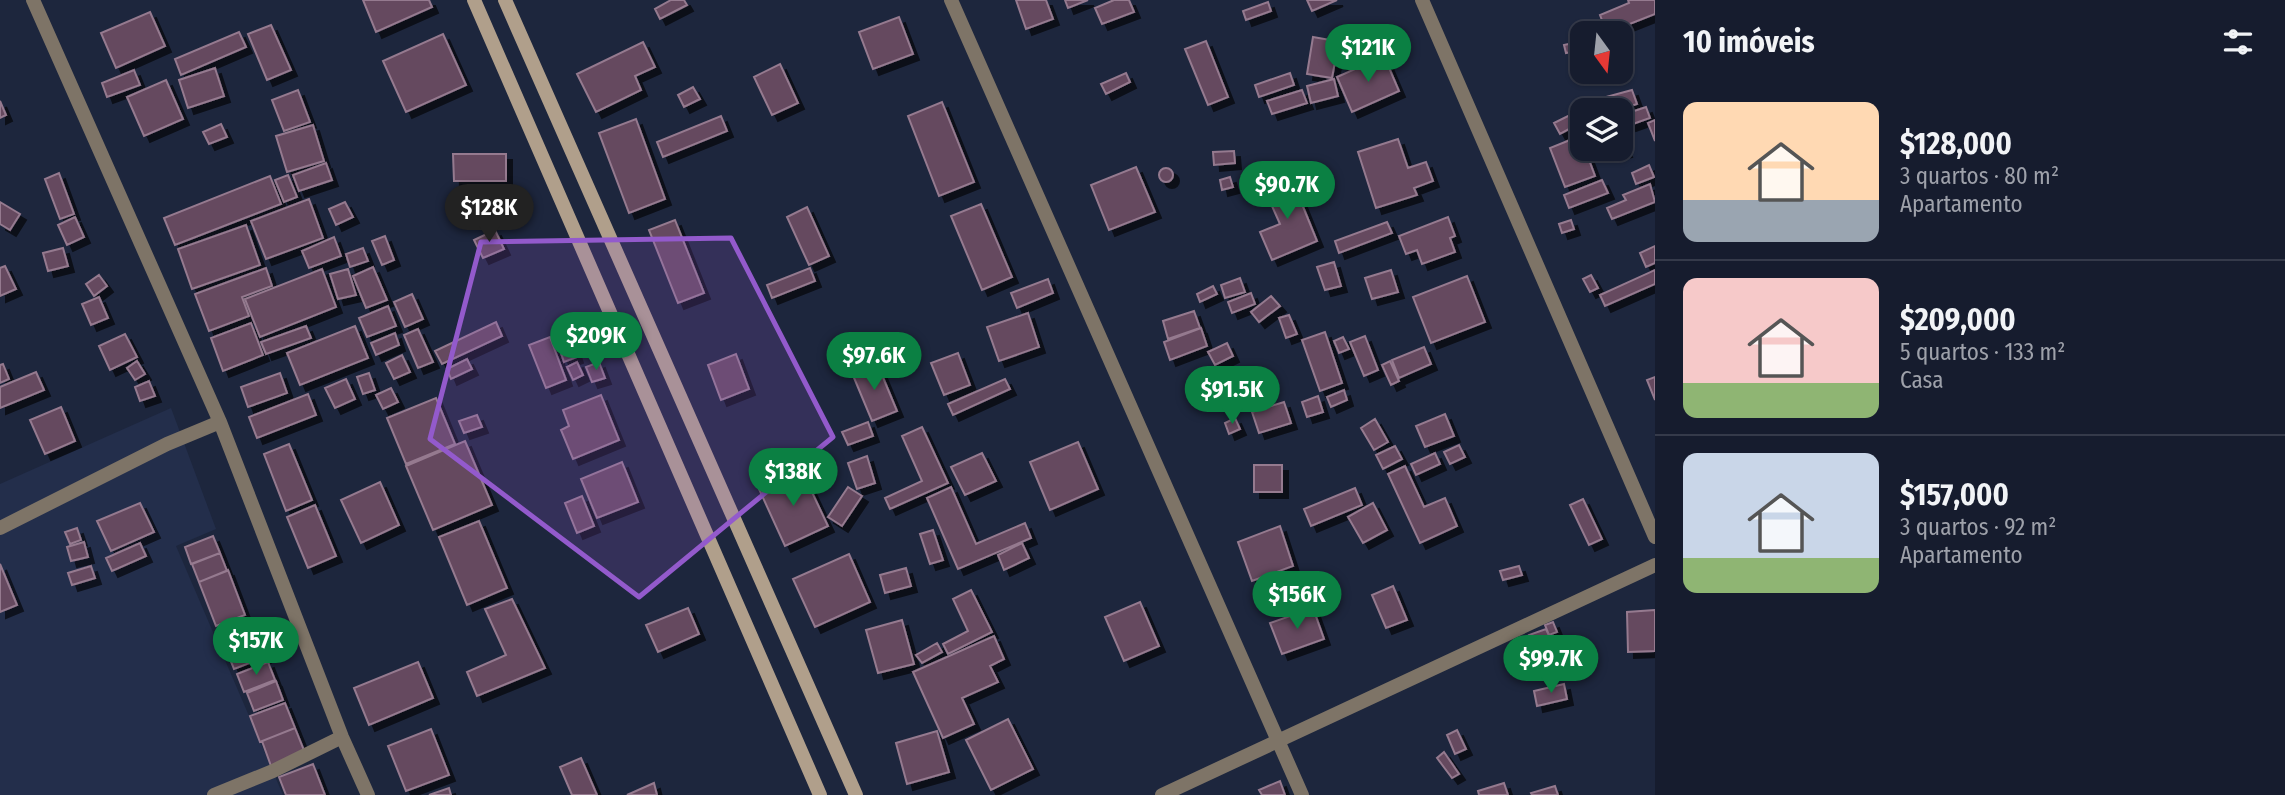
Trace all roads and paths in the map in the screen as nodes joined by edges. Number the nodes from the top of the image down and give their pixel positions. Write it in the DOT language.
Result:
graph roads {
  1 [pos="33,0"];
  2 [pos="474,0"];
  3 [pos="505,0"];
  4 [pos="951,0"];
  5 [pos="1422,0"];
  6 [pos="220,422"];
  7 [pos="0,528"];
  8 [pos="1655,537"];
  9 [pos="1655,565"];
  10 [pos="342,737"];
  11 [pos="1278,741"];
  12 [pos="214,795"];
  13 [pos="368,795"];
  14 [pos="820,795"];
  15 [pos="856,795"];
  16 [pos="1162,795"];
  17 [pos="1302,795"];
  1 -- 6 [label="street"];
  2 -- 14 [label="street"];
  3 -- 15 [label="street"];
  4 -- 11 [label="street"];
  5 -- 8 [label="street"];
  6 -- 7 [label="street"];
  6 -- 10 [label="street"];
  9 -- 11 [label="street"];
  10 -- 12 [label="street"];
  10 -- 13 [label="street"];
  11 -- 16 [label="street"];
  11 -- 17 [label="street"];
}
